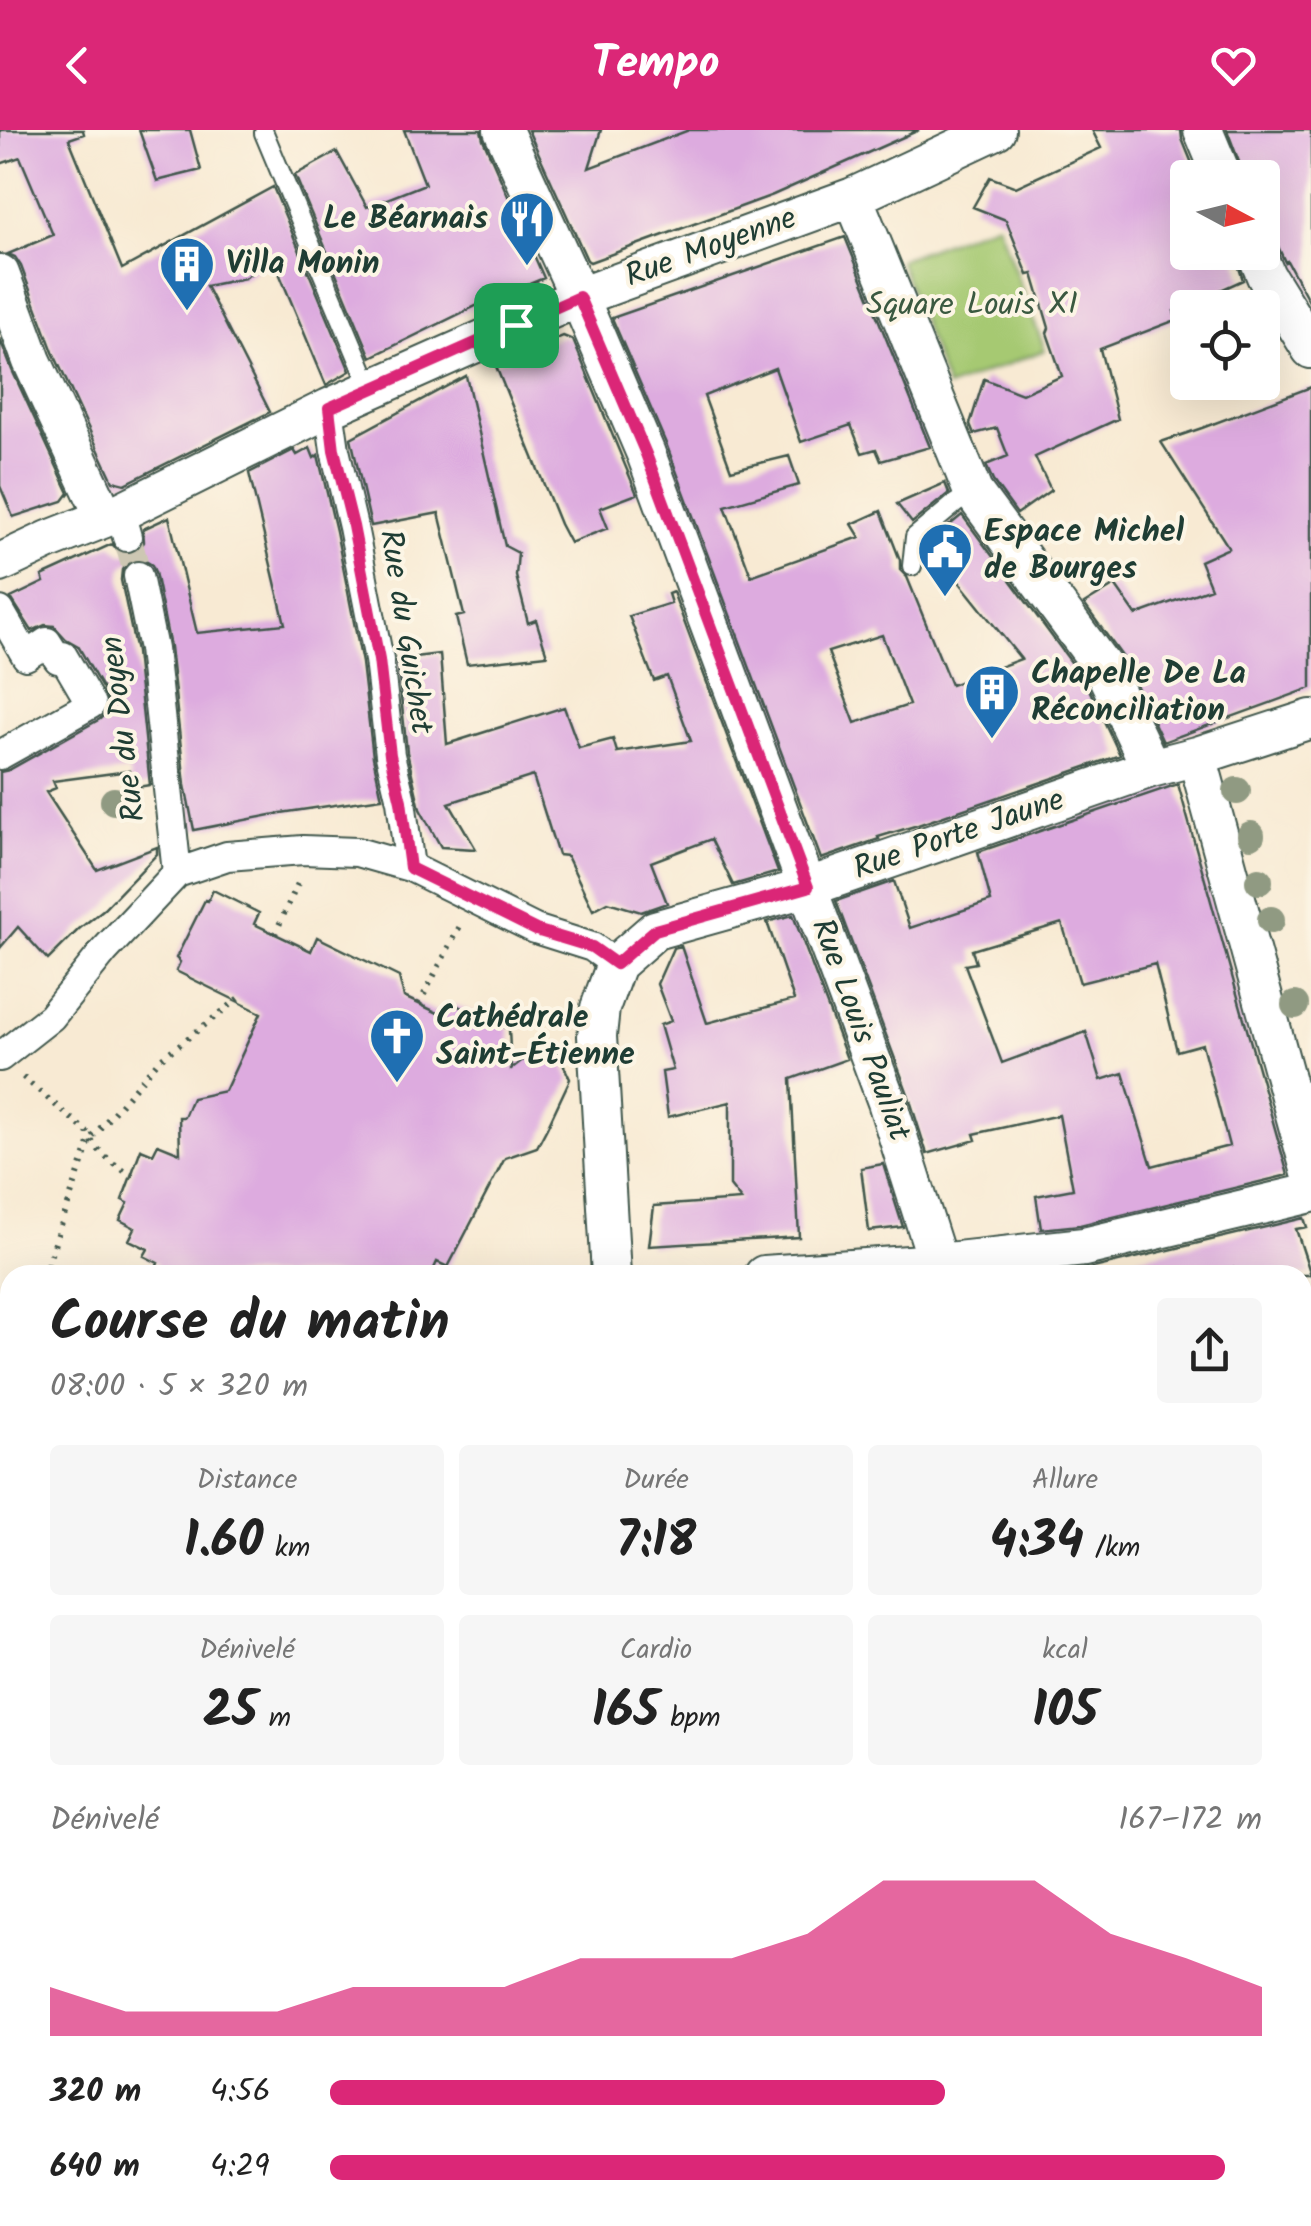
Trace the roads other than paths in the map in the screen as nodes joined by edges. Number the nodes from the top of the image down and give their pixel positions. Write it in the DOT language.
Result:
graph roads {
  1 [pos="503,130"];
  2 [pos="996,130"];
  3 [pos="1203,130"];
  4 [pos="264,133"];
  5 [pos="1216,160"];
  6 [pos="853,196"];
  7 [pos="1264,270"];
  8 [pos="0,274"];
  9 [pos="579,297"];
  10 [pos="1311,350"];
  11 [pos="371,389"];
  12 [pos="329,408"];
  13 [pos="974,492"];
  14 [pos="117,522"];
  15 [pos="0,563"];
  16 [pos="912,566"];
  17 [pos="138,576"];
  18 [pos="0,611"];
  19 [pos="1310,724"];
  20 [pos="0,755"];
  21 [pos="1197,756"];
  22 [pos="1151,768"];
  23 [pos="410,868"];
  24 [pos="177,874"];
  25 [pos="808,887"];
  26 [pos="616,964"];
  27 [pos="0,1057"];
  28 [pos="1311,1172"];
  29 [pos="1311,1193"];
  30 [pos="938,1263"];
  31 [pos="610,1265"];
  32 [pos="909,1265"];
  1 -- 9 [label="street, Rue Louis Pauliat"];
  2 -- 6 [label="street, Rue Moyenne"];
  3 -- 5 [label="street"];
  4 -- 11 [label="lane"];
  6 -- 9 [label="street, Rue Moyenne"];
  6 -- 13 [label="street"];
  7 -- 10 [label="street"];
  8 -- 14 [label="street"];
  9 -- 11 [label="street, Rue Moyenne"];
  9 -- 25 [label="street, Rue Louis Pauliat"];
  11 -- 12 [label="street, Rue Moyenne"];
  12 -- 14 [label="street, Rue Moyenne"];
  12 -- 23 [label="street, Rue du Guichet"];
  13 -- 16 [label="lane"];
  13 -- 22 [label="street"];
  14 -- 15 [label="street, Rue Moyenne"];
  17 -- 24 [label="street, Rue du Doyen"];
  18 -- 20 [label="street"];
  19 -- 21 [label="street, Rue Porte Jaune"];
  21 -- 22 [label="street, Rue Porte Jaune"];
  21 -- 28 [label="street"];
  22 -- 25 [label="street, Rue Porte Jaune"];
  23 -- 24 [label="street"];
  23 -- 26 [label="street"];
  24 -- 27 [label="street"];
  25 -- 26 [label="street, Rue Porte Jaune"];
  25 -- 30 [label="street, Rue Louis Pauliat"];
  26 -- 31 [label="street"];
  29 -- 30 [label="street"];
  30 -- 32 [label="street"];
}
